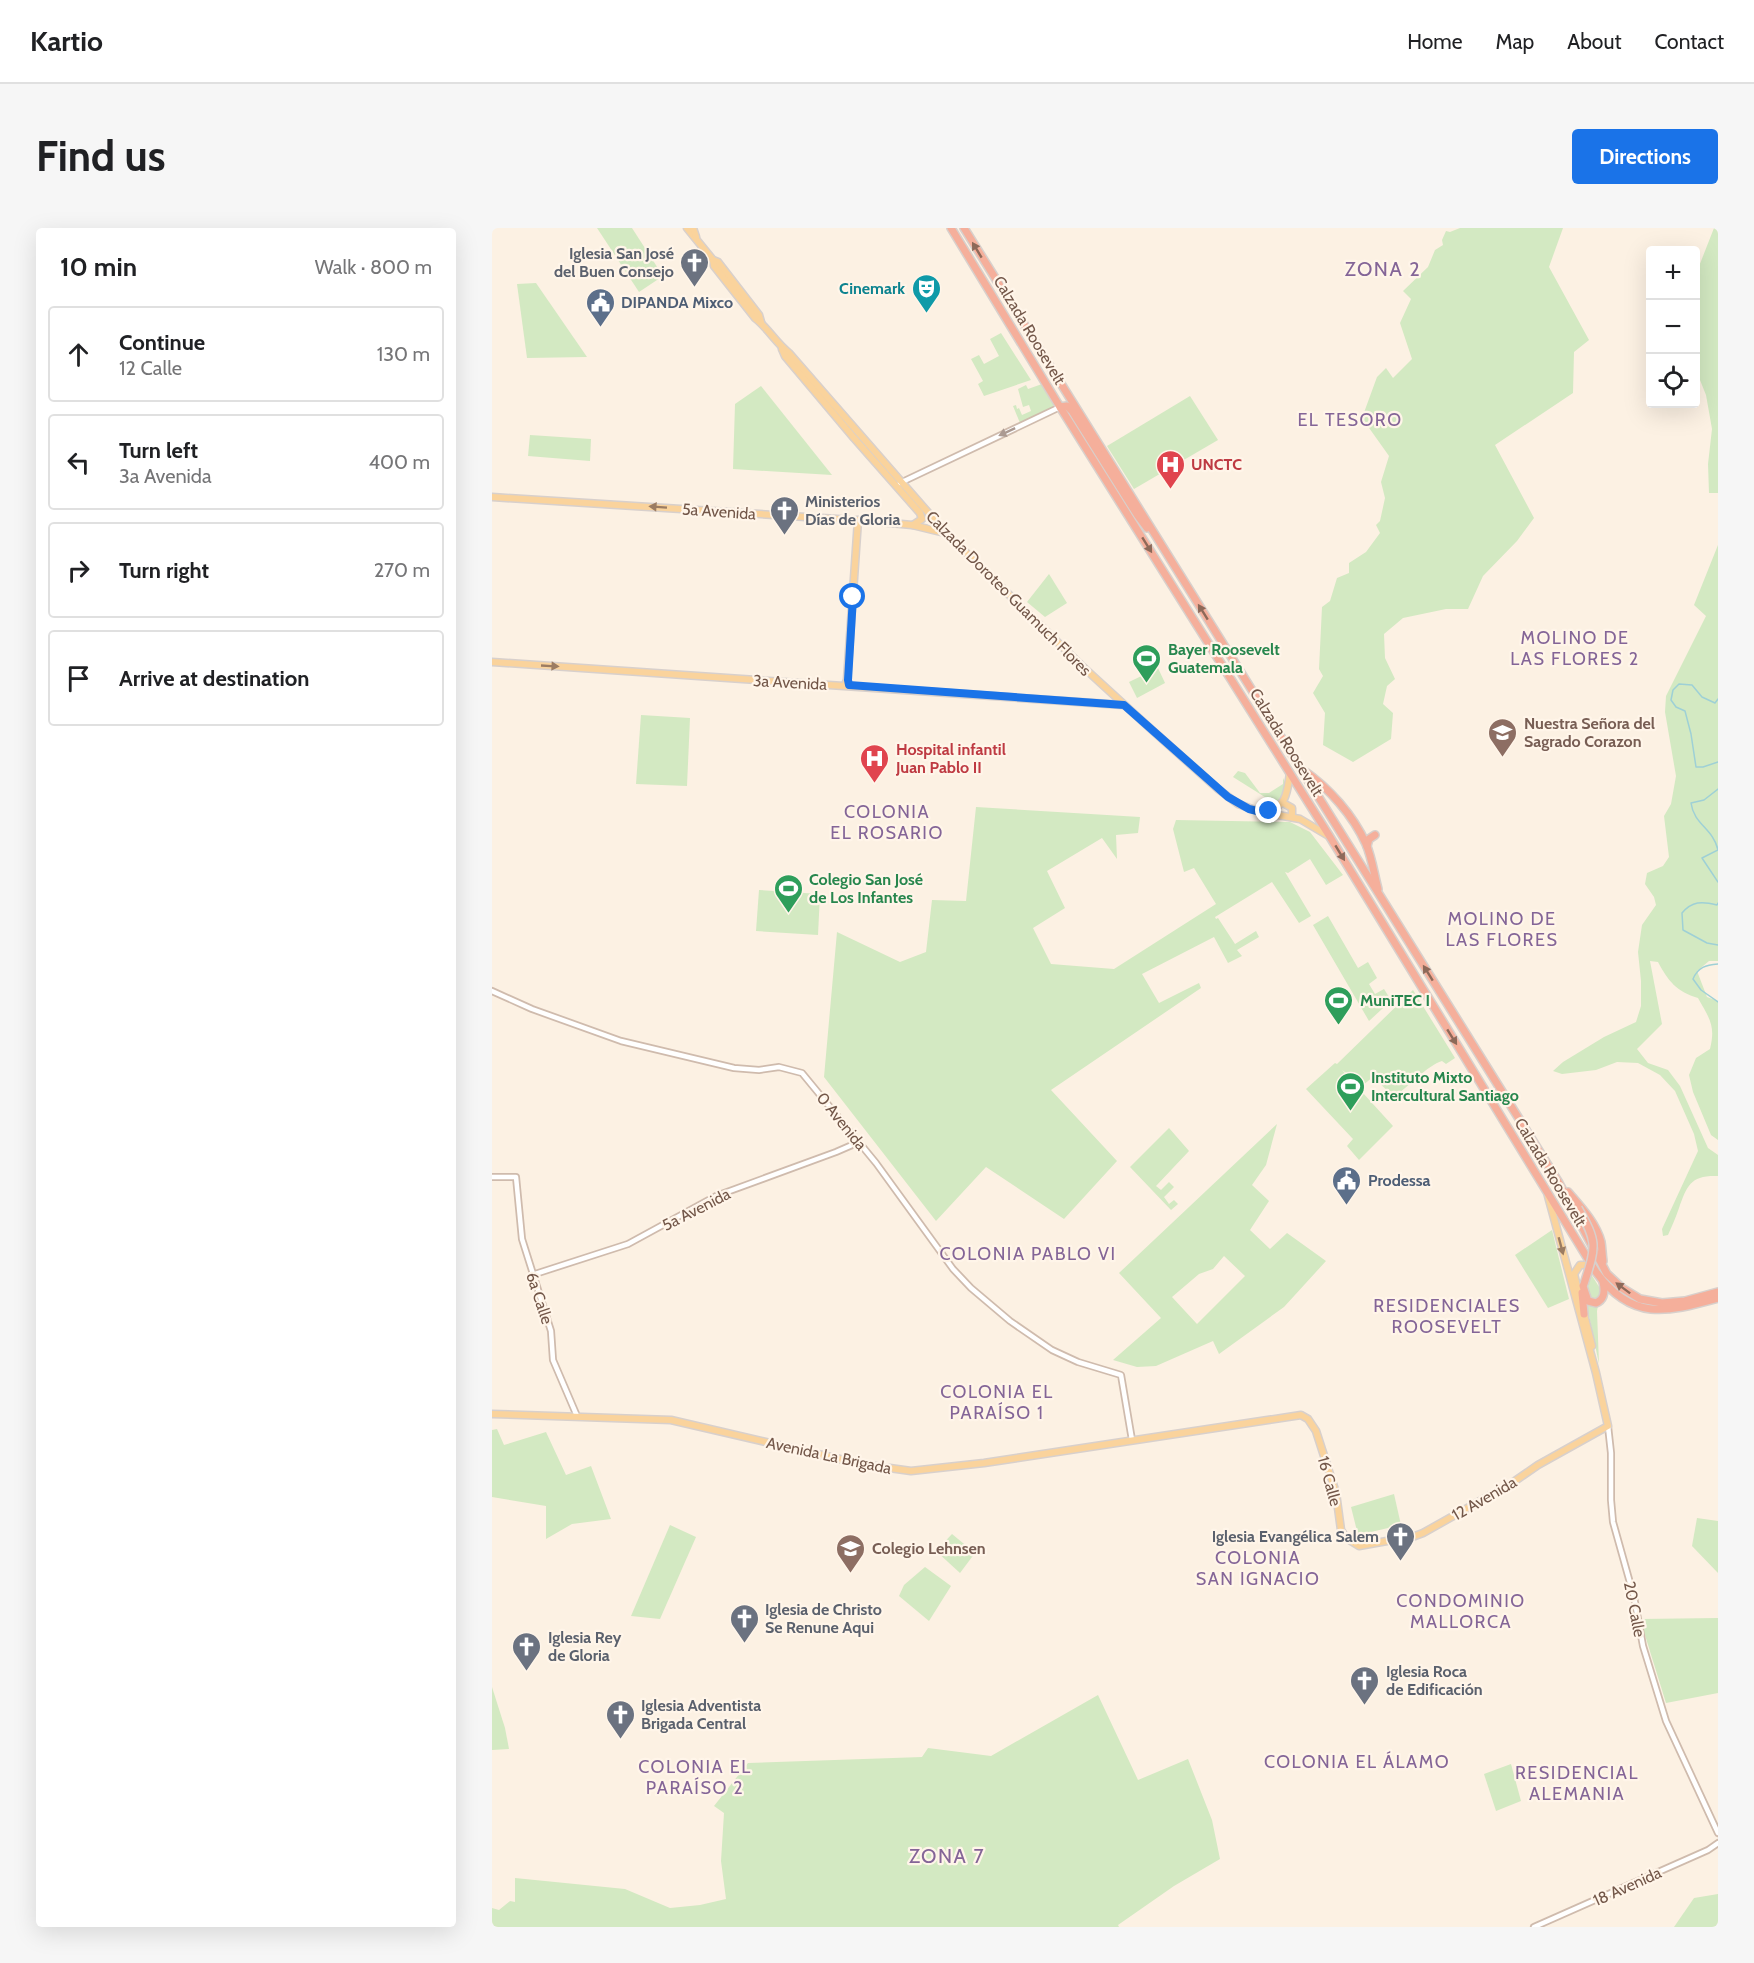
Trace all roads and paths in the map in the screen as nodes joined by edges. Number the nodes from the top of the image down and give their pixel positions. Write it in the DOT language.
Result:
graph roads {
  1 [pos="687,228"];
  2 [pos="693,228"];
  3 [pos="951,228"];
  4 [pos="964,228"];
  5 [pos="696,237"];
  6 [pos="1012,326"];
  7 [pos="1043,354"];
  8 [pos="1060,407"];
  9 [pos="899,484"];
  10 [pos="492,497"];
  11 [pos="858,520"];
  12 [pos="912,525"];
  13 [pos="946,533"];
  14 [pos="1158,538"];
  15 [pos="492,662"];
  16 [pos="1236,665"];
  17 [pos="1226,670"];
  18 [pos="847,683"];
  19 [pos="1106,688"];
  20 [pos="1096,702"];
  21 [pos="1124,705"];
  22 [pos="1300,768"];
  23 [pos="1290,773"];
  24 [pos="1283,803"];
  25 [pos="1261,812"];
  26 [pos="1292,817"];
  27 [pos="1375,835"];
  28 [pos="1330,837"];
  29 [pos="1367,846"];
  30 [pos="1380,897"];
  31 [pos="492,991"];
  32 [pos="1436,1010"];
  33 [pos="1512,1108"];
  34 [pos="859,1142"];
  35 [pos="492,1177"];
  36 [pos="1559,1183"];
  37 [pos="1546,1190"];
  38 [pos="1568,1192"];
  39 [pos="1604,1267"];
  40 [pos="1596,1272"];
  41 [pos="532,1275"];
  42 [pos="1603,1282"];
  43 [pos="1583,1285"];
  44 [pos="1718,1292"];
  45 [pos="1718,1298"];
  46 [pos="1584,1314"];
  47 [pos="1596,1373"];
  48 [pos="492,1414"];
  49 [pos="577,1416"];
  50 [pos="1308,1419"];
  51 [pos="1608,1426"];
  52 [pos="1132,1440"];
  53 [pos="1351,1543"];
  54 [pos="1718,1833"];
  55 [pos="1718,1843"];
  56 [pos="1534,1927"];
  1 -- 5 [label="main road, Calzada Doroteo Guamuch Flores"];
  2 -- 5 [label="main road, Calzada Doroteo Guamuch Flores"];
  3 -- 6 [label="highway, Calzada Roosevelt"];
  7 -- 4 [label="highway, Calzada Roosevelt, one-way"];
  5 -- 9 [label="main road, Calzada Doroteo Guamuch Flores"];
  6 -- 7 [label="highway"];
  6 -- 8 [label="highway, Calzada Roosevelt"];
  7 -- 14 [label="highway, Calzada Roosevelt"];
  8 -- 9 [label="street, one-way"];
  8 -- 14 [label="highway"];
  8 -- 17 [label="highway, Calzada Roosevelt, one-way"];
  9 -- 12 [label="main road, Calzada Doroteo Guamuch Flores"];
  9 -- 13 [label="main road, Calzada Doroteo Guamuch Flores"];
  11 -- 10 [label="main road, 5a Avenida, one-way"];
  11 -- 12 [label="main road, 5a Avenida"];
  11 -- 18 [label="main road"];
  12 -- 13 [label="main road, 5a Avenida"];
  13 -- 19 [label="main road, Calzada Doroteo Guamuch Flores"];
  16 -- 14 [label="highway, Calzada Roosevelt, one-way"];
  15 -- 18 [label="main road, 3a Avenida, one-way"];
  16 -- 17 [label="highway"];
  16 -- 22 [label="highway, Calzada Roosevelt"];
  17 -- 23 [label="highway, Calzada Roosevelt"];
  18 -- 20 [label="main road, 3a Avenida"];
  19 -- 20 [label="main road"];
  19 -- 21 [label="main road, Calzada Doroteo Guamuch Flores"];
  20 -- 21 [label="main road, 3a Avenida"];
  21 -- 25 [label="main road, Calzada Doroteo Guamuch Flores"];
  22 -- 29 [label="highway"];
  22 -- 30 [label="highway, Calzada Roosevelt"];
  23 -- 24 [label="main road"];
  23 -- 28 [label="highway, Calzada Roosevelt"];
  24 -- 25 [label="main road"];
  24 -- 26 [label="main road"];
  25 -- 26 [label="main road, Calzada Doroteo Guamuch Flores"];
  26 -- 28 [label="main road, Calzada Doroteo Guamuch Flores"];
  27 -- 29 [label="highway"];
  28 -- 32 [label="highway, Calzada Roosevelt, one-way"];
  29 -- 30 [label="highway"];
  33 -- 30 [label="highway, Calzada Roosevelt, one-way"];
  31 -- 34 [label="street, 0 Avenida"];
  32 -- 33 [label="highway"];
  32 -- 37 [label="highway, Calzada Roosevelt, one-way"];
  33 -- 36 [label="highway, Calzada Roosevelt"];
  34 -- 41 [label="street, 5a Avenida"];
  34 -- 52 [label="street, 0 Avenida"];
  35 -- 41 [label="street, 6a Calle"];
  36 -- 38 [label="highway"];
  36 -- 39 [label="highway, Calzada Roosevelt"];
  37 -- 40 [label="highway, Calzada Roosevelt"];
  37 -- 47 [label="main road, 20 Calle, one-way"];
  38 -- 39 [label="highway"];
  38 -- 43 [label="highway, bridge"];
  44 -- 39 [label="highway, Calzada Roosevelt, one-way"];
  40 -- 42 [label="highway, Calzada Roosevelt"];
  40 -- 46 [label="main road, 20 Calle"];
  41 -- 49 [label="street, 6a Calle"];
  42 -- 43 [label="highway"];
  42 -- 45 [label="highway, Calzada Roosevelt"];
  43 -- 46 [label="highway"];
  46 -- 47 [label="main road, 20 Calle"];
  47 -- 51 [label="main road, 20 Calle"];
  48 -- 49 [label="main road, Avenida La Brigada"];
  49 -- 52 [label="main road, Avenida La Brigada"];
  50 -- 52 [label="main road, Avenida La Brigada"];
  50 -- 53 [label="main road, 16 Calle"];
  51 -- 53 [label="main road, 12 Avenida"];
  51 -- 54 [label="street, 20 Calle"];
  55 -- 56 [label="street, 18 Avenida"];
}
